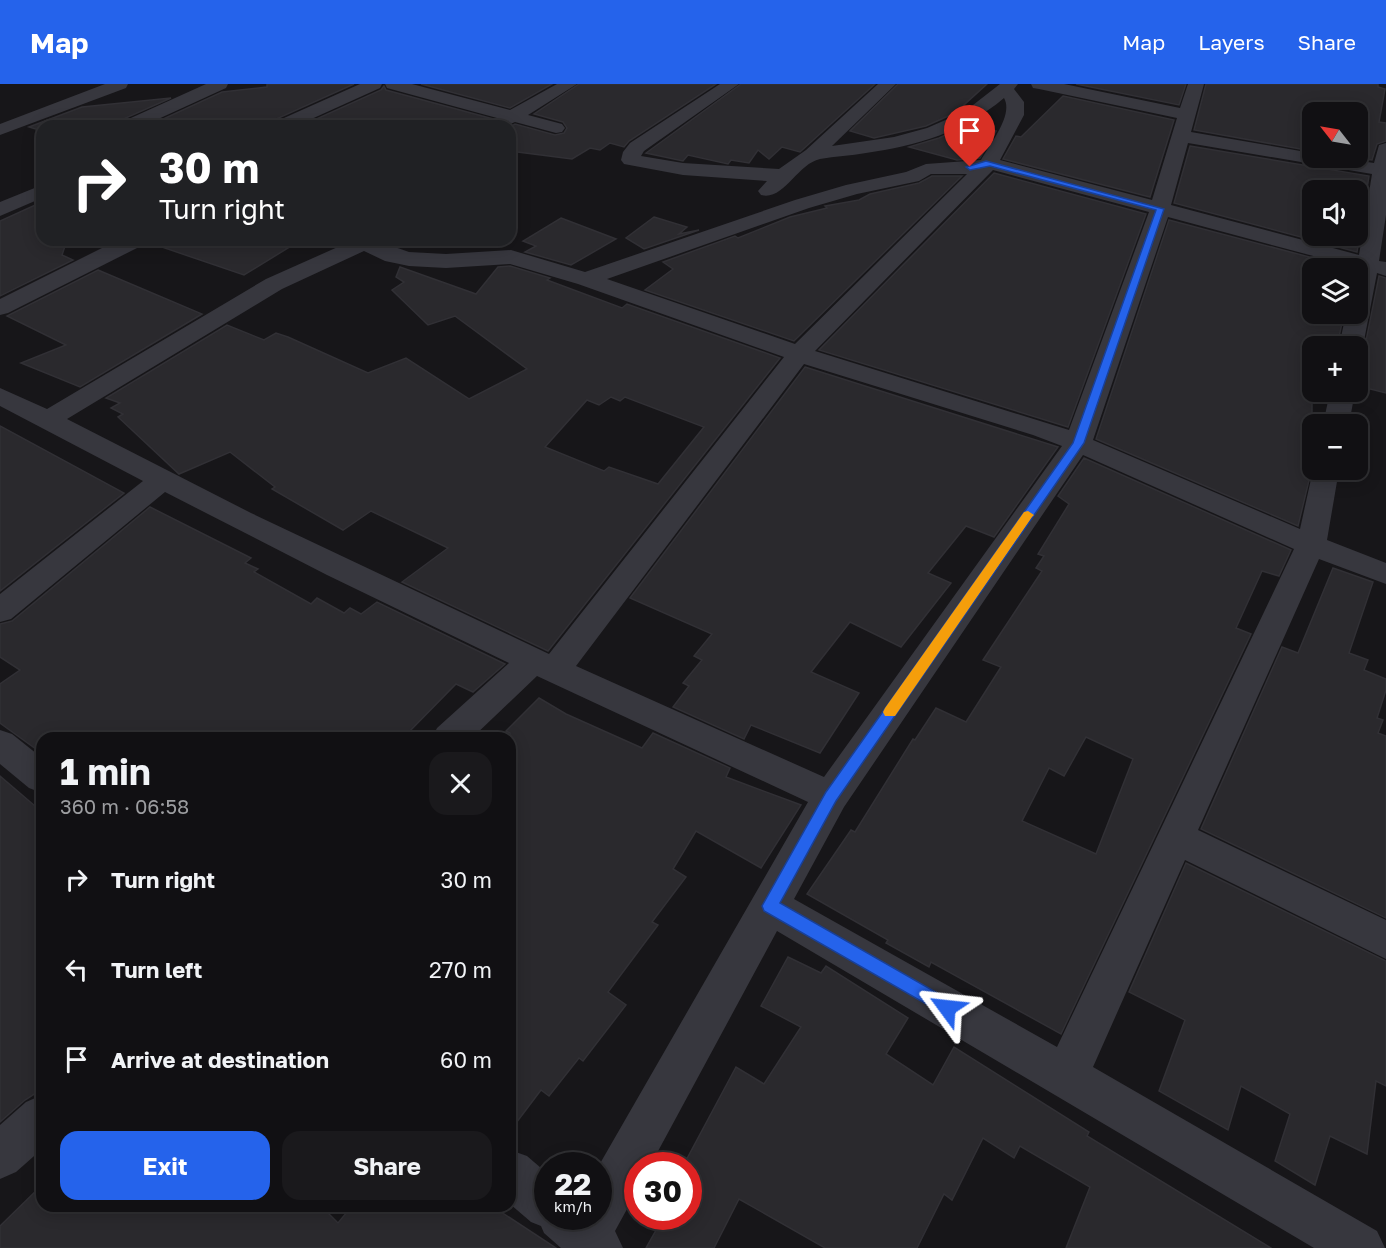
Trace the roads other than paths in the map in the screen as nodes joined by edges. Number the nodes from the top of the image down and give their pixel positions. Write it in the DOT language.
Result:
graph roads {
  1 [pos="120,84"];
  2 [pos="220,84"];
  3 [pos="374,84"];
  4 [pos="393,84"];
  5 [pos="569,84"];
  6 [pos="731,84"];
  7 [pos="888,84"];
  8 [pos="1039,84"];
  9 [pos="1196,84"];
  10 [pos="1008,86"];
  11 [pos="43,114"];
  12 [pos="1187,115"];
  13 [pos="513,117"];
  14 [pos="58,120"];
  15 [pos="141,120"];
  16 [pos="294,120"];
  17 [pos="507,120"];
  18 [pos="556,128"];
  19 [pos="0,130"];
  20 [pos="1182,136"];
  21 [pos="1386,147"];
  22 [pos="813,154"];
  23 [pos="988,164"];
  24 [pos="1384,170"];
  25 [pos="784,175"];
  26 [pos="36,194"];
  27 [pos="1160,209"];
  28 [pos="0,210"];
  29 [pos="731,229"];
  30 [pos="123,246"];
  31 [pos="352,246"];
  32 [pos="370,246"];
  33 [pos="1377,267"];
  34 [pos="586,279"];
  35 [pos="0,308"];
  36 [pos="1354,336"];
  37 [pos="799,354"];
  38 [pos="0,396"];
  39 [pos="48,419"];
  40 [pos="1078,443"];
  41 [pos="1324,480"];
  42 [pos="161,481"];
  43 [pos="1311,545"];
  44 [pos="1386,574"];
  45 [pos="0,611"];
  46 [pos="543,666"];
  47 [pos="457,732"];
  48 [pos="0,744"];
  49 [pos="36,773"];
  50 [pos="831,796"];
  51 [pos="1176,837"];
  52 [pos="770,906"];
  53 [pos="1386,940"];
  54 [pos="1066,1076"];
  55 [pos="36,1123"];
  56 [pos="0,1156"];
  57 [pos="516,1178"];
  58 [pos="612,1184"];
  59 [pos="534,1193"];
  60 [pos="1360,1248"];
  1 -- 11 [label="street"];
  2 -- 15 [label="street"];
  3 -- 16 [label="street"];
  4 -- 13 [label="street"];
  5 -- 13 [label="street"];
  6 -- 25 [label="street"];
  7 -- 22 [label="street"];
  8 -- 12 [label="street"];
  9 -- 12 [label="street"];
  10 -- 22 [label="street"];
  10 -- 23 [label="street"];
  11 -- 14 [label="street"];
  11 -- 19 [label="street"];
  12 -- 20 [label="street"];
  13 -- 17 [label="street"];
  13 -- 18 [label="street"];
  20 -- 24 [label="street"];
  20 -- 27 [label="street"];
  21 -- 24 [label="street"];
  22 -- 25 [label="street"];
  23 -- 27 [label="street"];
  23 -- 29 [label="street"];
  23 -- 37 [label="street"];
  24 -- 33 [label="street"];
  25 -- 29 [label="street"];
  26 -- 28 [label="street"];
  27 -- 33 [label="street"];
  27 -- 40 [label="street"];
  29 -- 34 [label="street"];
  30 -- 35 [label="street"];
  31 -- 39 [label="street"];
  32 -- 34 [label="street"];
  33 -- 36 [label="street"];
  34 -- 37 [label="street"];
  37 -- 40 [label="street"];
  37 -- 46 [label="street"];
  38 -- 39 [label="street"];
  39 -- 42 [label="street"];
  40 -- 43 [label="street"];
  40 -- 50 [label="street"];
  41 -- 43 [label="street"];
  42 -- 45 [label="street"];
  42 -- 46 [label="street"];
  43 -- 44 [label="street"];
  43 -- 51 [label="street"];
  46 -- 47 [label="street"];
  46 -- 50 [label="street"];
  48 -- 49 [label="street"];
  50 -- 52 [label="street"];
  51 -- 53 [label="street"];
  51 -- 54 [label="street"];
  52 -- 54 [label="street"];
  52 -- 58 [label="street"];
  54 -- 60 [label="street"];
  55 -- 56 [label="street"];
  57 -- 59 [label="street"];
}
